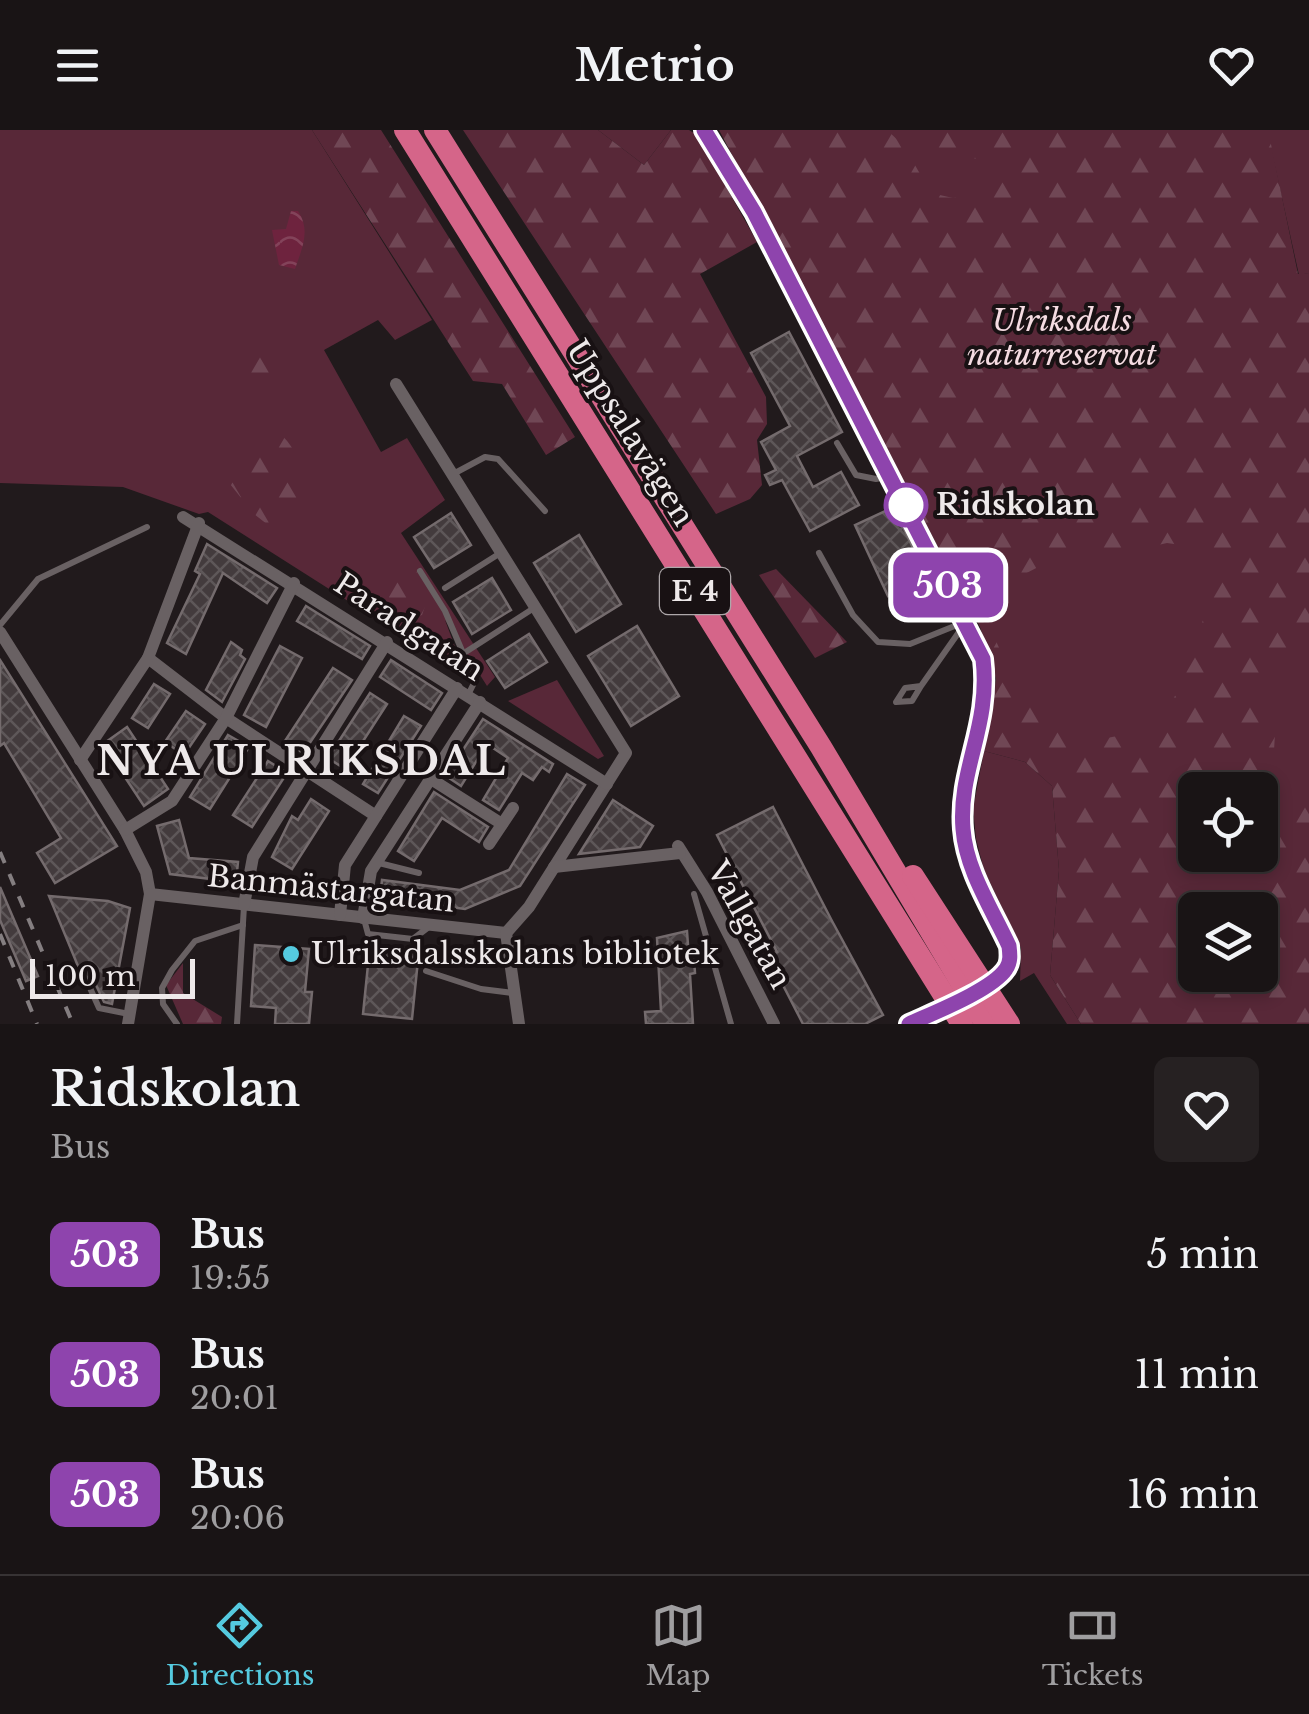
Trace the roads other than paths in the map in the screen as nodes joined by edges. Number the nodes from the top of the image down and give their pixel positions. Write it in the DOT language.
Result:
graph roads {
  1 [pos="405,130"];
  2 [pos="436,130"];
  3 [pos="704,130"];
  4 [pos="396,384"];
  5 [pos="837,442"];
  6 [pos="455,473"];
  7 [pos="891,476"];
  8 [pos="544,510"];
  9 [pos="183,517"];
  10 [pos="199,524"];
  11 [pos="147,527"];
  12 [pos="503,551"];
  13 [pos="819,552"];
  14 [pos="420,571"];
  15 [pos="294,583"];
  16 [pos="444,588"];
  17 [pos="534,608"];
  18 [pos="967,621"];
  19 [pos="0,628"];
  20 [pos="387,642"];
  21 [pos="461,654"];
  22 [pos="148,658"];
  23 [pos="920,686"];
  24 [pos="468,695"];
  25 [pos="226,718"];
  26 [pos="820,747"];
  27 [pos="80,760"];
  28 [pos="305,770"];
  29 [pos="431,779"];
  30 [pos="607,784"];
  31 [pos="513,808"];
  32 [pos="376,816"];
  33 [pos="502,824"];
  34 [pos="125,830"];
  35 [pos="489,844"];
  36 [pos="377,863"];
  37 [pos="554,867"];
  38 [pos="419,873"];
  39 [pos="150,894"];
  40 [pos="694,894"];
  41 [pos="244,904"];
  42 [pos="340,915"];
  43 [pos="363,918"];
  44 [pos="897,922"];
  45 [pos="243,924"];
  46 [pos="506,933"];
  47 [pos="426,972"];
  48 [pos="994,980"];
  49 [pos="90,988"];
  50 [pos="514,993"];
  51 [pos="129,1019"];
  52 [pos="938,1019"];
  53 [pos="774,1023"];
  54 [pos="177,1024"];
  55 [pos="237,1024"];
  56 [pos="519,1024"];
  57 [pos="731,1024"];
  58 [pos="909,1024"];
  59 [pos="962,1024"];
  60 [pos="986,1024"];
  61 [pos="1009,1024"];
  1 -- 44 [label="highway, Uppsalavägen / E 4"];
  2 -- 26 [label="highway, Uppsalavägen / E 4"];
  3 -- 7 [label="street"];
  4 -- 6 [label="street"];
  5 -- 7 [label="lane"];
  6 -- 8 [label="lane"];
  6 -- 12 [label="street"];
  7 -- 18 [label="street"];
  9 -- 10 [label="street, Paradgatan"];
  10 -- 15 [label="street, Paradgatan"];
  10 -- 22 [label="street"];
  11 -- 19 [label="lane"];
  12 -- 16 [label="lane"];
  12 -- 17 [label="street"];
  13 -- 18 [label="lane"];
  14 -- 21 [label="lane"];
  15 -- 20 [label="street, Paradgatan"];
  15 -- 25 [label="street"];
  17 -- 21 [label="lane"];
  17 -- 30 [label="street"];
  18 -- 23 [label="lane"];
  18 -- 48 [label="street"];
  19 -- 27 [label="street"];
  20 -- 24 [label="street, Paradgatan"];
  20 -- 28 [label="street"];
  21 -- 24 [label="lane"];
  22 -- 25 [label="street"];
  22 -- 27 [label="street"];
  24 -- 29 [label="street"];
  24 -- 30 [label="street, Paradgatan"];
  24 -- 32 [label="street"];
  25 -- 28 [label="street"];
  25 -- 34 [label="street"];
  26 -- 60 [label="highway, Uppsalavägen / E 4"];
  26 -- 61 [label="highway, E 4"];
  27 -- 34 [label="street"];
  28 -- 32 [label="street"];
  28 -- 41 [label="street"];
  29 -- 33 [label="street"];
  29 -- 36 [label="street"];
  30 -- 37 [label="street"];
  31 -- 33 [label="street"];
  32 -- 42 [label="street"];
  33 -- 35 [label="street"];
  34 -- 39 [label="street"];
  36 -- 38 [label="lane"];
  36 -- 43 [label="street"];
  37 -- 46 [label="street"];
  37 -- 53 [label="street, Vallgatan"];
  39 -- 41 [label="street, Banmästargatan"];
  39 -- 51 [label="street"];
  40 -- 57 [label="lane"];
  41 -- 42 [label="street, Banmästargatan"];
  41 -- 45 [label="lane"];
  42 -- 43 [label="street, Banmästargatan"];
  43 -- 46 [label="street, Banmästargatan"];
  44 -- 52 [label="highway"];
  44 -- 59 [label="highway, Uppsalavägen / E 4"];
  45 -- 54 [label="lane"];
  45 -- 55 [label="lane"];
  46 -- 50 [label="street"];
  47 -- 50 [label="lane"];
  49 -- 51 [label="lane"];
  50 -- 56 [label="street"];
  52 -- 58 [label="street"];
}
